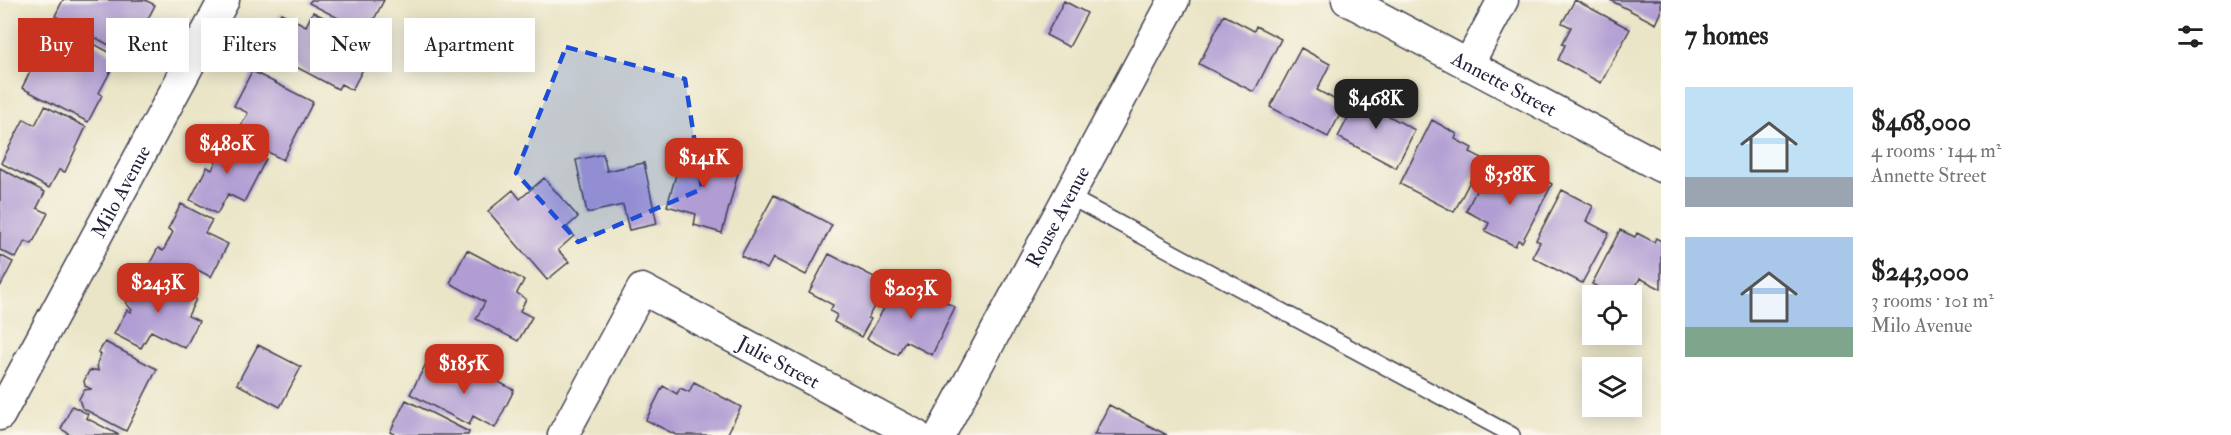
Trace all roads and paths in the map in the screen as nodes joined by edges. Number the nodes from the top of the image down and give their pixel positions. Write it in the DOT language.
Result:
graph roads {
  1 [pos="224,0"];
  2 [pos="1174,0"];
  3 [pos="1347,0"];
  4 [pos="1503,0"];
  5 [pos="1468,65"];
  6 [pos="1661,167"];
  7 [pos="1068,196"];
  8 [pos="0,415"];
  9 [pos="563,435"];
  10 [pos="916,435"];
  11 [pos="940,435"];
  12 [pos="1512,435"];
  1 -- 8 [label="street, Milo Avenue"];
  2 -- 7 [label="street, Rouse Avenue"];
  3 -- 5 [label="street, Annette Street"];
  4 -- 5 [label="street"];
  5 -- 6 [label="street, Annette Street"];
  7 -- 11 [label="street, Rouse Avenue"];
  7 -- 12 [label="lane"];
  9 -- 10 [label="street, Julie Street"];
}
